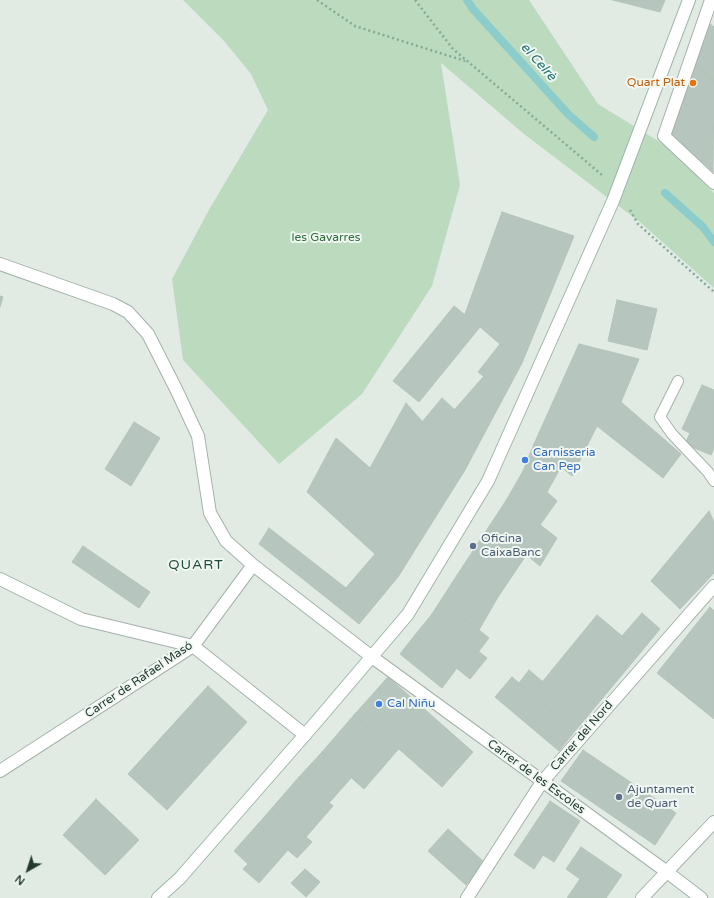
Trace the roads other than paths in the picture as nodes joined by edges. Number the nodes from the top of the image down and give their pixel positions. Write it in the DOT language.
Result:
graph roads {
  1 [pos="689,0"];
  2 [pos="713,0"];
  3 [pos="714,183"];
  4 [pos="0,264"];
  5 [pos="678,381"];
  6 [pos="714,481"];
  7 [pos="253,564"];
  8 [pos="0,579"];
  9 [pos="714,586"];
  10 [pos="193,646"];
  11 [pos="372,657"];
  12 [pos="305,735"];
  13 [pos="0,771"];
  14 [pos="542,782"];
  15 [pos="714,822"];
  16 [pos="667,872"];
  17 [pos="158,898"];
  18 [pos="467,898"];
  19 [pos="642,898"];
  20 [pos="701,898"];
  1 -- 11 [label="street"];
  2 -- 3 [label="street"];
  4 -- 7 [label="street, Carrer de les Escoles"];
  5 -- 6 [label="lane"];
  7 -- 10 [label="street, Carrer de Rafael Masó"];
  7 -- 11 [label="street, Carrer de les Escoles"];
  8 -- 10 [label="street"];
  9 -- 14 [label="street, Carrer del Nord"];
  10 -- 12 [label="street"];
  10 -- 13 [label="street, Carrer de Rafael Masó"];
  11 -- 12 [label="street"];
  11 -- 14 [label="street, Carrer de les Escoles"];
  12 -- 17 [label="street"];
  14 -- 16 [label="street, Carrer de les Escoles"];
  14 -- 18 [label="street, Carrer del Nord"];
  15 -- 16 [label="street"];
  16 -- 19 [label="street"];
  16 -- 20 [label="street, Carrer de les Escoles"];
}
